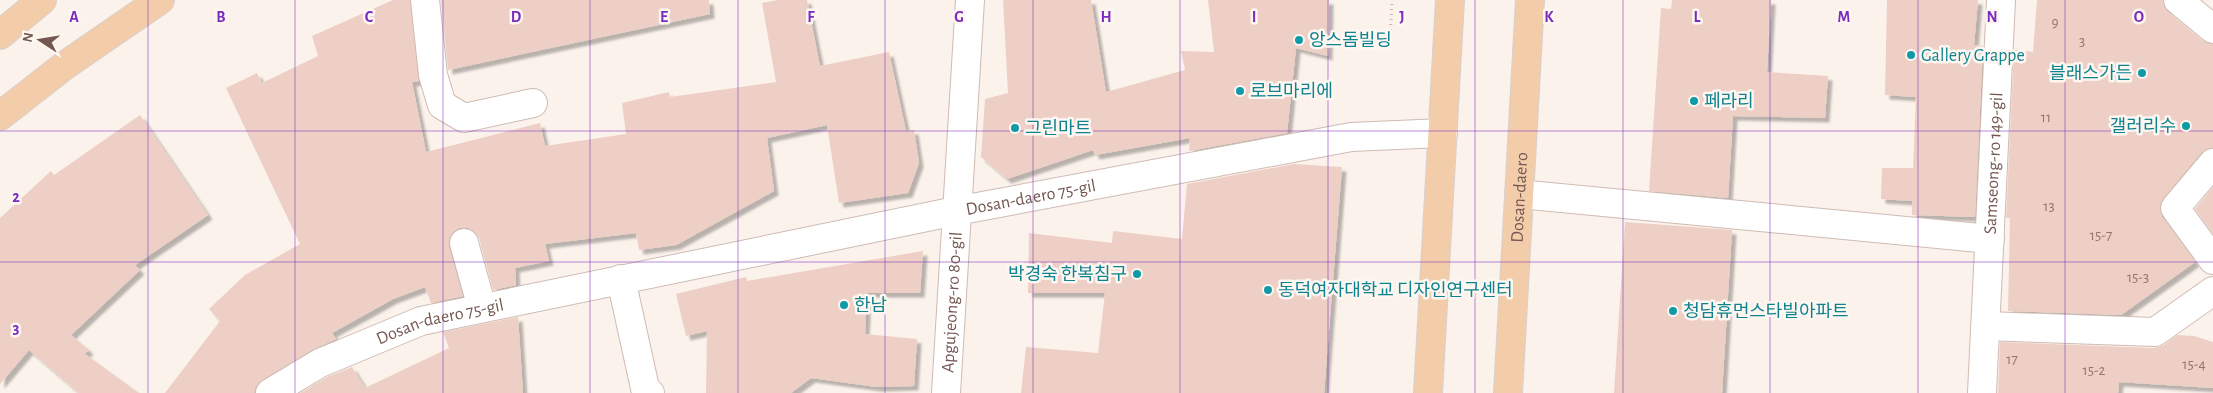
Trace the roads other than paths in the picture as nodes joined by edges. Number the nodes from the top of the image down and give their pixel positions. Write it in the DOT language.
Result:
graph roads {
  1 [pos="160,0"];
  2 [pos="425,0"];
  3 [pos="970,0"];
  4 [pos="1450,0"];
  5 [pos="1530,0"];
  6 [pos="2001,0"];
  7 [pos="2178,0"];
  8 [pos="39,1"];
  9 [pos="2213,29"];
  10 [pos="0,35"];
  11 [pos="533,103"];
  12 [pos="0,116"];
  13 [pos="1443,133"];
  14 [pos="2213,163"];
  15 [pos="1519,194"];
  16 [pos="956,211"];
  17 [pos="1990,239"];
  18 [pos="464,243"];
  19 [pos="2213,260"];
  20 [pos="621,279"];
  21 [pos="2213,291"];
  22 [pos="482,308"];
  23 [pos="1986,326"];
  24 [pos="270,393"];
  25 [pos="650,393"];
  26 [pos="946,393"];
  27 [pos="1428,393"];
  28 [pos="1508,393"];
  29 [pos="1982,393"];
  1 -- 12 [label="main road"];
  2 -- 11 [label="street"];
  3 -- 16 [label="street, Apgujeong-ro 80-gil"];
  4 -- 13 [label="main road"];
  5 -- 15 [label="main road, Dosan-daero"];
  6 -- 17 [label="street, Samseong-ro 149-gil"];
  7 -- 9 [label="street"];
  8 -- 10 [label="main road"];
  13 -- 16 [label="street, Dosan-daero 75-gil"];
  13 -- 27 [label="main road"];
  14 -- 19 [label="street"];
  15 -- 17 [label="street"];
  15 -- 28 [label="main road, Dosan-daero"];
  16 -- 20 [label="street, Dosan-daero 75-gil"];
  16 -- 26 [label="street, Apgujeong-ro 80-gil"];
  17 -- 23 [label="street, Samseong-ro 149-gil"];
  18 -- 22 [label="street"];
  20 -- 22 [label="street, Dosan-daero 75-gil"];
  20 -- 25 [label="street"];
  21 -- 23 [label="street"];
  22 -- 24 [label="street, Dosan-daero 75-gil"];
  23 -- 29 [label="street, Samseong-ro 149-gil"];
}
